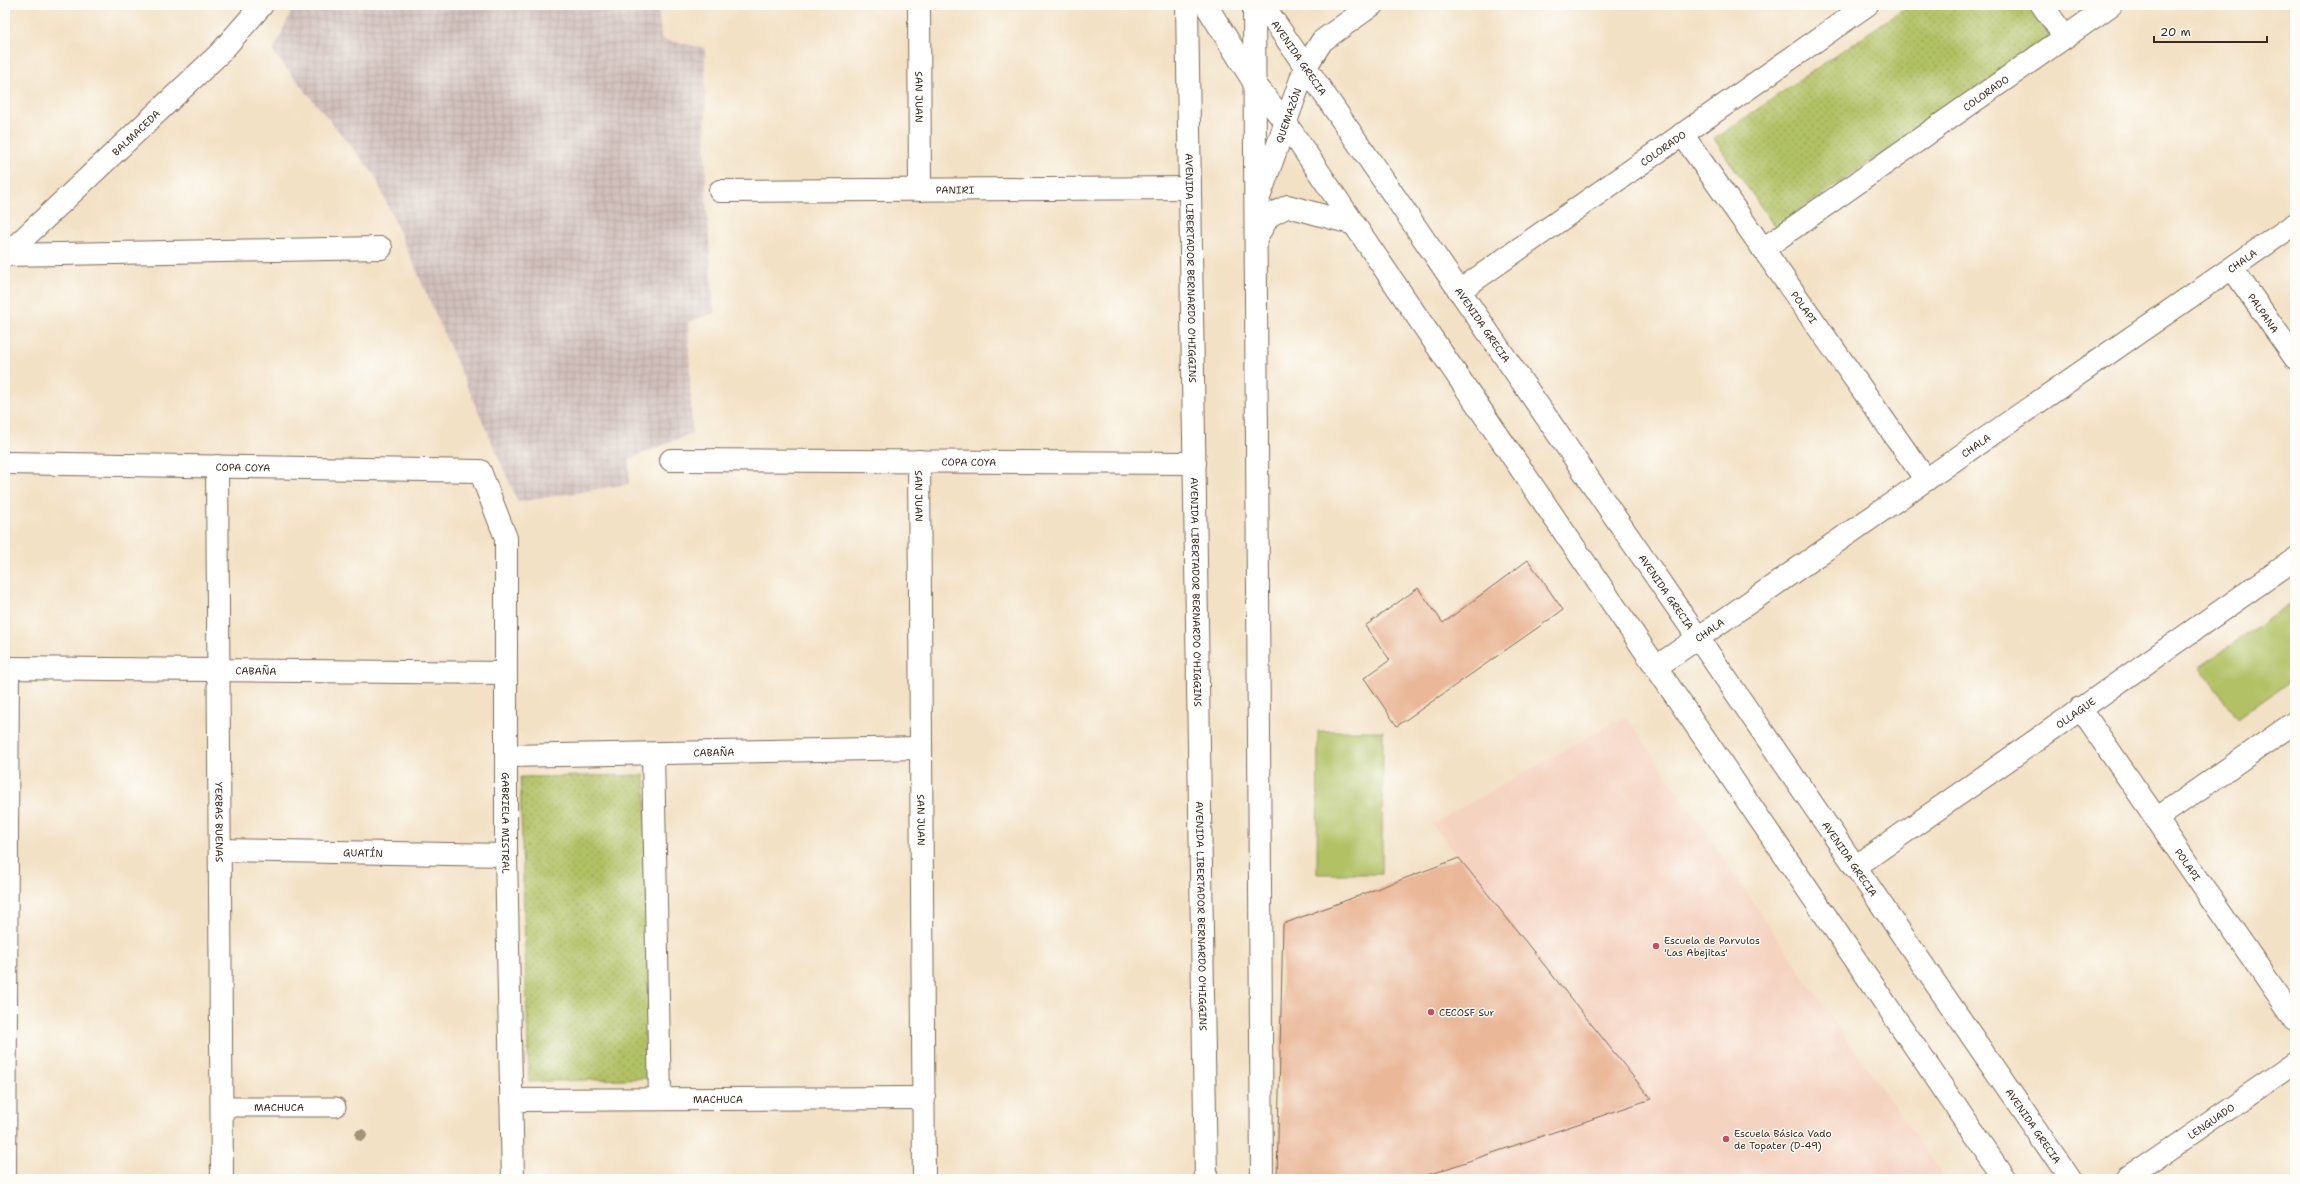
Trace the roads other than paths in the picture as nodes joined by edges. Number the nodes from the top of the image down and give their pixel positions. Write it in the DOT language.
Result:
graph roads {
  1 [pos="262,5"];
  2 [pos="919,5"];
  3 [pos="1187,5"];
  4 [pos="1206,5"];
  5 [pos="1254,5"];
  6 [pos="1263,5"];
  7 [pos="1372,5"];
  8 [pos="1867,5"];
  9 [pos="2042,5"];
  10 [pos="2110,5"];
  11 [pos="2065,37"];
  12 [pos="1305,68"];
  13 [pos="1255,84"];
  14 [pos="1285,122"];
  15 [pos="1682,134"];
  16 [pos="1190,188"];
  17 [pos="920,190"];
  18 [pos="720,191"];
  19 [pos="1256,206"];
  20 [pos="1354,224"];
  21 [pos="2295,224"];
  22 [pos="1256,238"];
  23 [pos="381,248"];
  24 [pos="1763,249"];
  25 [pos="6,255"];
  26 [pos="2232,268"];
  27 [pos="1459,291"];
  28 [pos="2295,358"];
  29 [pos="671,460"];
  30 [pos="919,461"];
  31 [pos="5,463"];
  32 [pos="1195,463"];
  33 [pos="216,466"];
  34 [pos="480,471"];
  35 [pos="1926,480"];
  36 [pos="2295,558"];
  37 [pos="1698,638"];
  38 [pos="1656,667"];
  39 [pos="6,668"];
  40 [pos="218,671"];
  41 [pos="506,673"];
  42 [pos="2080,708"];
  43 [pos="2295,722"];
  44 [pos="921,748"];
  45 [pos="653,754"];
  46 [pos="507,756"];
  47 [pos="2156,819"];
  48 [pos="220,850"];
  49 [pos="506,855"];
  50 [pos="1855,867"];
  51 [pos="2295,1020"];
  52 [pos="2295,1063"];
  53 [pos="924,1098"];
  54 [pos="660,1099"];
  55 [pos="511,1100"];
  56 [pos="222,1107"];
  57 [pos="336,1107"];
  58 [pos="6,1179"];
  59 [pos="222,1179"];
  60 [pos="513,1179"];
  61 [pos="924,1179"];
  62 [pos="1206,1179"];
  63 [pos="1262,1179"];
  64 [pos="2005,1179"];
  65 [pos="2070,1179"];
  66 [pos="2127,1179"];
  1 -- 25 [label="street, BALMACEDA"];
  2 -- 17 [label="street, SAN JUAN"];
  3 -- 16 [label="street, AVENIDA LIBERTADOR BERNARDO O'HIGGINS"];
  4 -- 13 [label="street"];
  5 -- 13 [label="street"];
  6 -- 12 [label="street, AVENIDA GRECIA"];
  7 -- 12 [label="street, QUEMAZÓN"];
  8 -- 15 [label="street, COLORADO"];
  9 -- 11 [label="street"];
  10 -- 11 [label="street, COLORADO"];
  11 -- 24 [label="street, COLORADO"];
  12 -- 14 [label="street, QUEMAZÓN"];
  12 -- 27 [label="street, AVENIDA GRECIA"];
  13 -- 14 [label="street"];
  13 -- 19 [label="street"];
  14 -- 19 [label="street, QUEMAZÓN"];
  14 -- 20 [label="street"];
  15 -- 24 [label="street, POLAPI"];
  15 -- 27 [label="street, COLORADO"];
  16 -- 17 [label="street, PANIRI"];
  16 -- 32 [label="street, AVENIDA LIBERTADOR BERNARDO O'HIGGINS"];
  17 -- 18 [label="street, PANIRI"];
  19 -- 22 [label="street"];
  20 -- 22 [label="street"];
  20 -- 38 [label="street"];
  21 -- 26 [label="street, CHALA"];
  22 -- 63 [label="street"];
  23 -- 25 [label="street"];
  24 -- 35 [label="street, POLAPI"];
  26 -- 28 [label="street, PALPANA"];
  26 -- 35 [label="street, CHALA"];
  27 -- 37 [label="street, AVENIDA GRECIA"];
  29 -- 30 [label="street, COPA COYA"];
  30 -- 32 [label="street, COPA COYA"];
  30 -- 44 [label="street, SAN JUAN"];
  31 -- 33 [label="street, COPA COYA"];
  32 -- 62 [label="street, AVENIDA LIBERTADOR BERNARDO O'HIGGINS"];
  33 -- 34 [label="street, COPA COYA"];
  33 -- 40 [label="street, YERBAS BUENAS"];
  34 -- 41 [label="street, GABRIELA MISTRAL"];
  35 -- 37 [label="street, CHALA"];
  36 -- 42 [label="street, OLLAGUE"];
  37 -- 38 [label="street, CHALA"];
  37 -- 50 [label="street, AVENIDA GRECIA"];
  38 -- 64 [label="street"];
  39 -- 40 [label="street, CABAÑA"];
  39 -- 58 [label="street"];
  40 -- 41 [label="street, CABAÑA"];
  40 -- 48 [label="street, YERBAS BUENAS"];
  41 -- 46 [label="street, GABRIELA MISTRAL"];
  42 -- 47 [label="street, POLAPI"];
  42 -- 50 [label="street, OLLAGUE"];
  43 -- 47 [label="street"];
  44 -- 45 [label="street, CABAÑA"];
  44 -- 53 [label="street, SAN JUAN"];
  45 -- 46 [label="street, CABAÑA"];
  45 -- 54 [label="street"];
  46 -- 49 [label="street, GABRIELA MISTRAL"];
  47 -- 51 [label="street, POLAPI"];
  48 -- 49 [label="street, GUATÍN"];
  48 -- 56 [label="street, YERBAS BUENAS"];
  49 -- 55 [label="street, GABRIELA MISTRAL"];
  50 -- 65 [label="street, AVENIDA GRECIA"];
  52 -- 66 [label="street, LENGUADO"];
  53 -- 54 [label="street, MACHUCA"];
  53 -- 61 [label="street, SAN JUAN"];
  54 -- 55 [label="street, MACHUCA"];
  55 -- 60 [label="street, GABRIELA MISTRAL"];
  56 -- 57 [label="lane, MACHUCA"];
  56 -- 59 [label="street, YERBAS BUENAS"];
}
